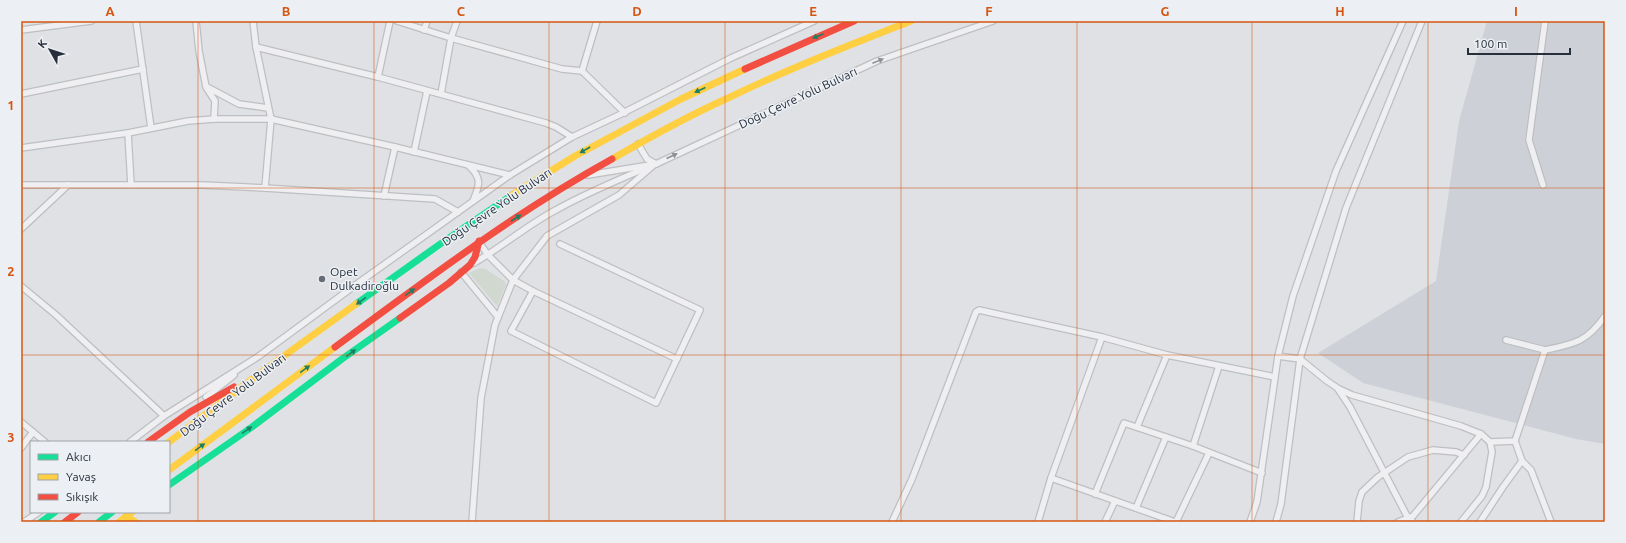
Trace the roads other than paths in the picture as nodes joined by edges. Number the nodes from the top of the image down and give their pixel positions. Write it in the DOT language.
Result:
graph roads {
  1 [pos="91,21"];
  2 [pos="136,21"];
  3 [pos="196,21"];
  4 [pos="253,21"];
  5 [pos="390,21"];
  6 [pos="397,21"];
  7 [pos="427,21"];
  8 [pos="457,21"];
  9 [pos="597,21"];
  10 [pos="814,21"];
  11 [pos="854,21"];
  12 [pos="912,21"];
  13 [pos="993,21"];
  14 [pos="1403,21"];
  15 [pos="1422,21"];
  16 [pos="1545,21"];
  17 [pos="21,30"];
  18 [pos="424,30"];
  19 [pos="451,38"];
  20 [pos="256,47"];
  21 [pos="143,69"];
  22 [pos="582,71"];
  23 [pos="378,77"];
  24 [pos="206,87"];
  25 [pos="427,91"];
  26 [pos="21,94"];
  27 [pos="441,94"];
  28 [pos="268,108"];
  29 [pos="625,113"];
  30 [pos="214,119"];
  31 [pos="271,119"];
  32 [pos="151,128"];
  33 [pos="128,134"];
  34 [pos="572,137"];
  35 [pos="638,144"];
  36 [pos="395,147"];
  37 [pos="21,148"];
  38 [pos="414,152"];
  39 [pos="656,164"];
  40 [pos="469,166"];
  41 [pos="510,175"];
  42 [pos="579,177"];
  43 [pos="21,185"];
  44 [pos="68,185"];
  45 [pos="131,185"];
  46 [pos="1543,185"];
  47 [pos="265,188"];
  48 [pos="384,196"];
  49 [pos="473,201"];
  50 [pos="458,212"];
  51 [pos="21,229"];
  52 [pos="479,242"];
  53 [pos="560,244"];
  54 [pos="488,255"];
  55 [pos="470,265"];
  56 [pos="461,272"];
  57 [pos="512,280"];
  58 [pos="21,286"];
  59 [pos="533,291"];
  60 [pos="1605,316"];
  61 [pos="498,317"];
  62 [pos="1102,337"];
  63 [pos="1506,340"];
  64 [pos="1545,350"];
  65 [pos="1167,355"];
  66 [pos="259,356"];
  67 [pos="1278,356"];
  68 [pos="677,359"];
  69 [pos="1300,359"];
  70 [pos="1219,366"];
  71 [pos="1275,377"];
  72 [pos="252,379"];
  73 [pos="1337,388"];
  74 [pos="164,416"];
  75 [pos="182,416"];
  76 [pos="21,422"];
  77 [pos="1137,427"];
  78 [pos="33,432"];
  79 [pos="1481,434"];
  80 [pos="1166,437"];
  81 [pos="44,441"];
  82 [pos="131,441"];
  83 [pos="149,441"];
  84 [pos="170,441"];
  85 [pos="1515,441"];
  86 [pos="1490,442"];
  87 [pos="1193,446"];
  88 [pos="21,448"];
  89 [pos="1209,453"];
  90 [pos="1464,455"];
  91 [pos="1522,461"];
  92 [pos="170,469"];
  93 [pos="1262,473"];
  94 [pos="1384,473"];
  95 [pos="1050,478"];
  96 [pos="170,484"];
  97 [pos="1094,494"];
  98 [pos="1115,501"];
  99 [pos="1136,508"];
  100 [pos="38,513"];
  101 [pos="54,513"];
  102 [pos="77,513"];
  103 [pos="111,513"];
  104 [pos="129,514"];
  105 [pos="1408,518"];
  106 [pos="24,522"];
  107 [pos="41,522"];
  108 [pos="65,522"];
  109 [pos="98,522"];
  110 [pos="119,522"];
  111 [pos="135,522"];
  112 [pos="472,522"];
  113 [pos="892,522"];
  114 [pos="1038,522"];
  115 [pos="1105,522"];
  116 [pos="1175,522"];
  117 [pos="1250,522"];
  118 [pos="1276,522"];
  119 [pos="1357,522"];
  120 [pos="1398,522"];
  121 [pos="1413,522"];
  122 [pos="1461,522"];
  123 [pos="1480,522"];
  124 [pos="1551,522"];
  1 -- 17 [label="street"];
  2 -- 21 [label="street"];
  3 -- 24 [label="street"];
  4 -- 20 [label="street"];
  5 -- 23 [label="street"];
  6 -- 18 [label="street"];
  7 -- 18 [label="street"];
  8 -- 19 [label="street"];
  9 -- 22 [label="street"];
  10 -- 29 [label="street"];
  11 -- 72 [label="main road, Doğu Çevre Yolu Bulvarı, one-way"];
  12 -- 35 [label="main road, Doğu Çevre Yolu Bulvarı"];
  39 -- 13 [label="street, Doğu Çevre Yolu Bulvarı, one-way"];
  14 -- 67 [label="street"];
  15 -- 69 [label="street"];
  16 -- 46 [label="street"];
  18 -- 19 [label="street"];
  19 -- 22 [label="street"];
  19 -- 27 [label="street"];
  20 -- 23 [label="street"];
  20 -- 28 [label="street"];
  21 -- 26 [label="street"];
  21 -- 32 [label="street"];
  22 -- 29 [label="street"];
  23 -- 25 [label="street"];
  24 -- 28 [label="street"];
  24 -- 30 [label="street"];
  25 -- 27 [label="street"];
  25 -- 38 [label="street"];
  27 -- 34 [label="street"];
  28 -- 31 [label="street"];
  29 -- 34 [label="street"];
  30 -- 31 [label="street"];
  30 -- 32 [label="street"];
  31 -- 36 [label="street"];
  31 -- 47 [label="street"];
  32 -- 33 [label="street"];
  33 -- 37 [label="street"];
  33 -- 45 [label="street"];
  34 -- 41 [label="street"];
  35 -- 39 [label="street"];
  35 -- 42 [label="main road, Doğu Çevre Yolu Bulvarı"];
  36 -- 38 [label="street"];
  36 -- 48 [label="street"];
  38 -- 40 [label="street"];
  39 -- 42 [label="street, Doğu Çevre Yolu Bulvarı"];
  39 -- 54 [label="street"];
  39 -- 57 [label="street"];
  40 -- 41 [label="street"];
  40 -- 49 [label="street"];
  41 -- 49 [label="street"];
  52 -- 42 [label="main road, Doğu Çevre Yolu Bulvarı, one-way"];
  43 -- 44 [label="street"];
  44 -- 45 [label="street"];
  44 -- 51 [label="street"];
  45 -- 47 [label="street"];
  47 -- 48 [label="street"];
  48 -- 50 [label="street"];
  49 -- 50 [label="street"];
  50 -- 66 [label="street"];
  52 -- 54 [label="street"];
  52 -- 55 [label="main road"];
  92 -- 52 [label="main road, Doğu Çevre Yolu Bulvarı, one-way"];
  53 -- 68 [label="street"];
  54 -- 55 [label="street"];
  54 -- 57 [label="street"];
  55 -- 56 [label="main road"];
  56 -- 61 [label="street"];
  96 -- 56 [label="main road, one-way"];
  57 -- 59 [label="street"];
  57 -- 61 [label="street"];
  58 -- 74 [label="street"];
  59 -- 68 [label="street"];
  59 -- 68 [label="street"];
  60 -- 64 [label="street"];
  61 -- 112 [label="street"];
  62 -- 65 [label="street"];
  62 -- 95 [label="street"];
  62 -- 113 [label="street"];
  63 -- 64 [label="street"];
  64 -- 85 [label="street"];
  65 -- 70 [label="street"];
  65 -- 77 [label="street"];
  66 -- 74 [label="street"];
  66 -- 75 [label="street"];
  67 -- 69 [label="street"];
  67 -- 71 [label="street"];
  69 -- 73 [label="street"];
  69 -- 118 [label="street"];
  70 -- 71 [label="street"];
  70 -- 87 [label="street"];
  71 -- 93 [label="street"];
  72 -- 75 [label="main road"];
  72 -- 84 [label="main road, Doğu Çevre Yolu Bulvarı"];
  73 -- 79 [label="street"];
  73 -- 94 [label="street"];
  74 -- 82 [label="street"];
  75 -- 83 [label="main road"];
  76 -- 78 [label="street"];
  77 -- 80 [label="street"];
  77 -- 97 [label="street"];
  78 -- 81 [label="street"];
  78 -- 88 [label="street"];
  79 -- 86 [label="street"];
  79 -- 90 [label="street"];
  80 -- 87 [label="street"];
  80 -- 99 [label="street"];
  85 -- 86 [label="street"];
  85 -- 91 [label="street"];
  86 -- 122 [label="street"];
  87 -- 89 [label="street"];
  89 -- 93 [label="street"];
  89 -- 116 [label="street"];
  90 -- 94 [label="street"];
  90 -- 105 [label="street"];
  91 -- 123 [label="street"];
  91 -- 124 [label="street"];
  93 -- 117 [label="street"];
  94 -- 105 [label="street"];
  94 -- 119 [label="street"];
  95 -- 97 [label="street"];
  95 -- 114 [label="street"];
  97 -- 98 [label="street"];
  98 -- 99 [label="street"];
  98 -- 115 [label="street"];
  99 -- 116 [label="street"];
  100 -- 106 [label="street"];
  101 -- 107 [label="main road"];
  102 -- 108 [label="main road"];
  103 -- 109 [label="main road"];
  104 -- 110 [label="main road"];
  104 -- 111 [label="main road"];
  105 -- 120 [label="street"];
  105 -- 121 [label="street"];
}
